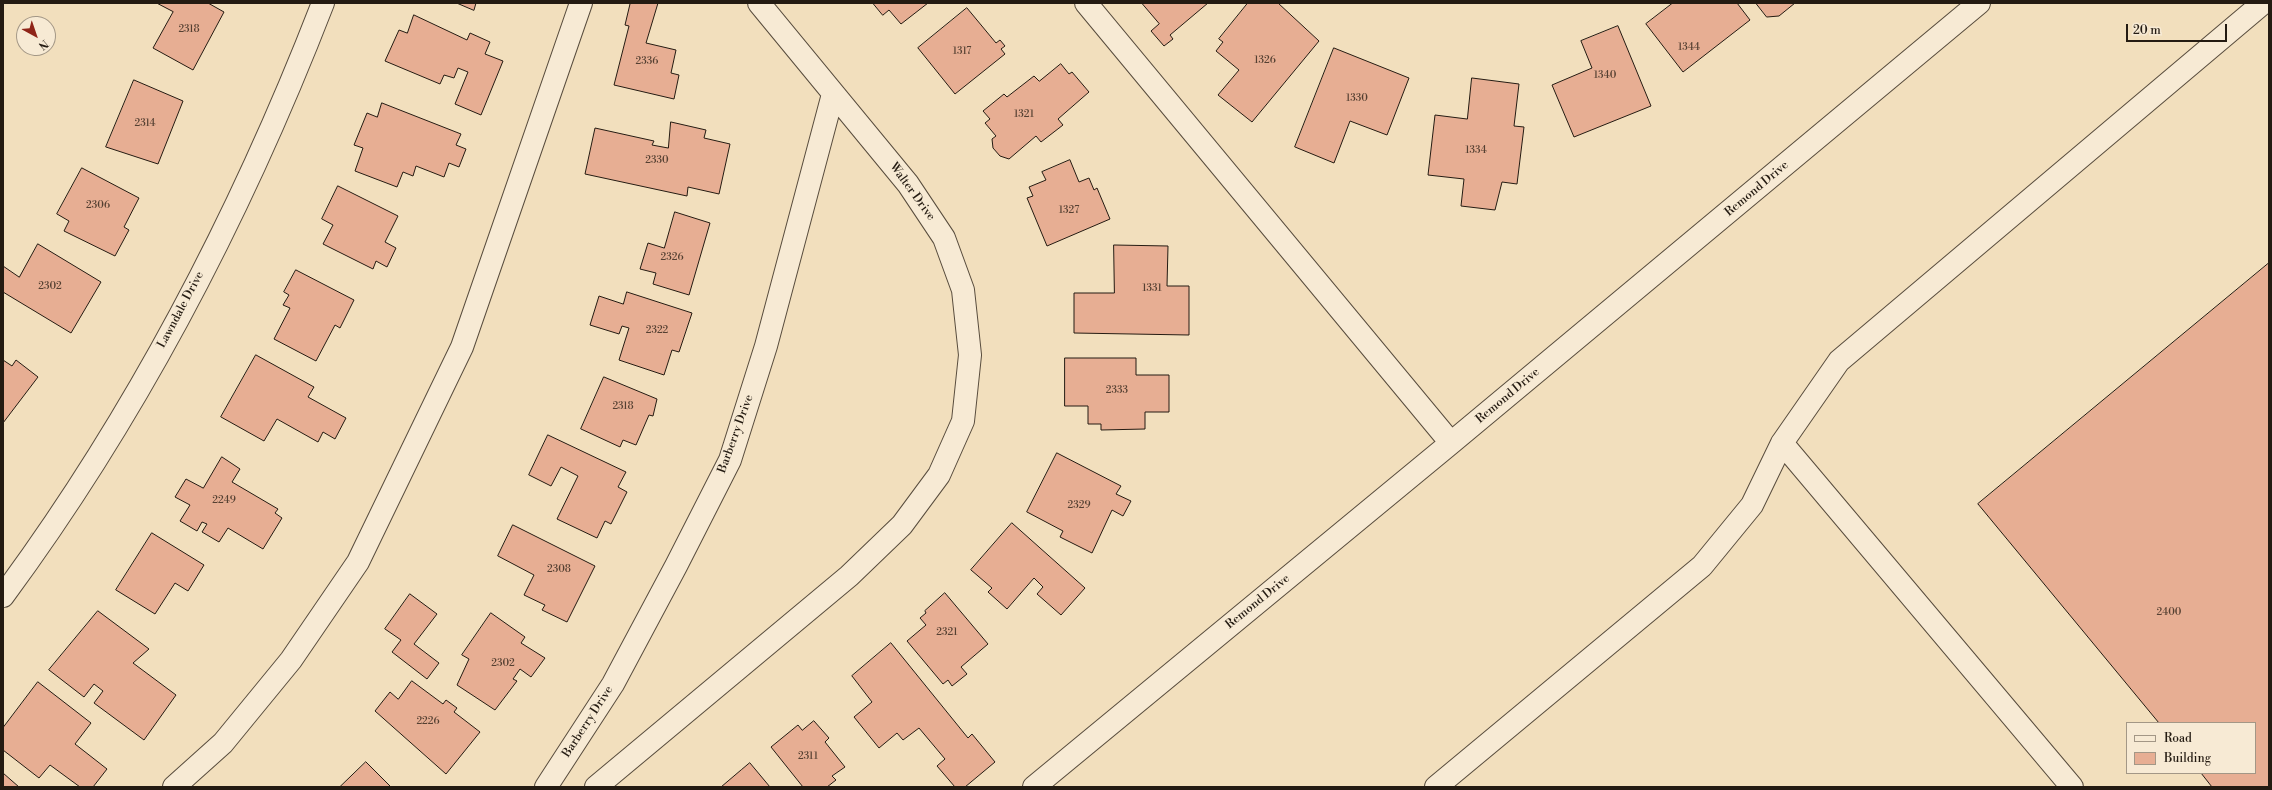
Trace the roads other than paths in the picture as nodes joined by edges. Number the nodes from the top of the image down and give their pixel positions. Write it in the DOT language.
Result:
graph roads {
  1 [pos="323,3"];
  2 [pos="581,3"];
  3 [pos="759,3"];
  4 [pos="1086,3"];
  5 [pos="1979,3"];
  6 [pos="2263,3"];
  7 [pos="833,94"];
  8 [pos="1451,443"];
  9 [pos="1782,443"];
  10 [pos="3,596"];
  11 [pos="174,787"];
  12 [pos="546,787"];
  13 [pos="596,787"];
  14 [pos="1034,787"];
  15 [pos="1436,787"];
  16 [pos="2072,787"];
  1 -- 10 [label="street, Lawndale Drive"];
  2 -- 11 [label="street"];
  3 -- 7 [label="street, Walter Drive"];
  4 -- 8 [label="street"];
  5 -- 8 [label="street, Remond Drive"];
  6 -- 9 [label="street"];
  7 -- 12 [label="street, Barberry Drive"];
  7 -- 13 [label="street, Walter Drive"];
  8 -- 14 [label="street, Remond Drive"];
  9 -- 15 [label="street"];
  9 -- 16 [label="street"];
}
